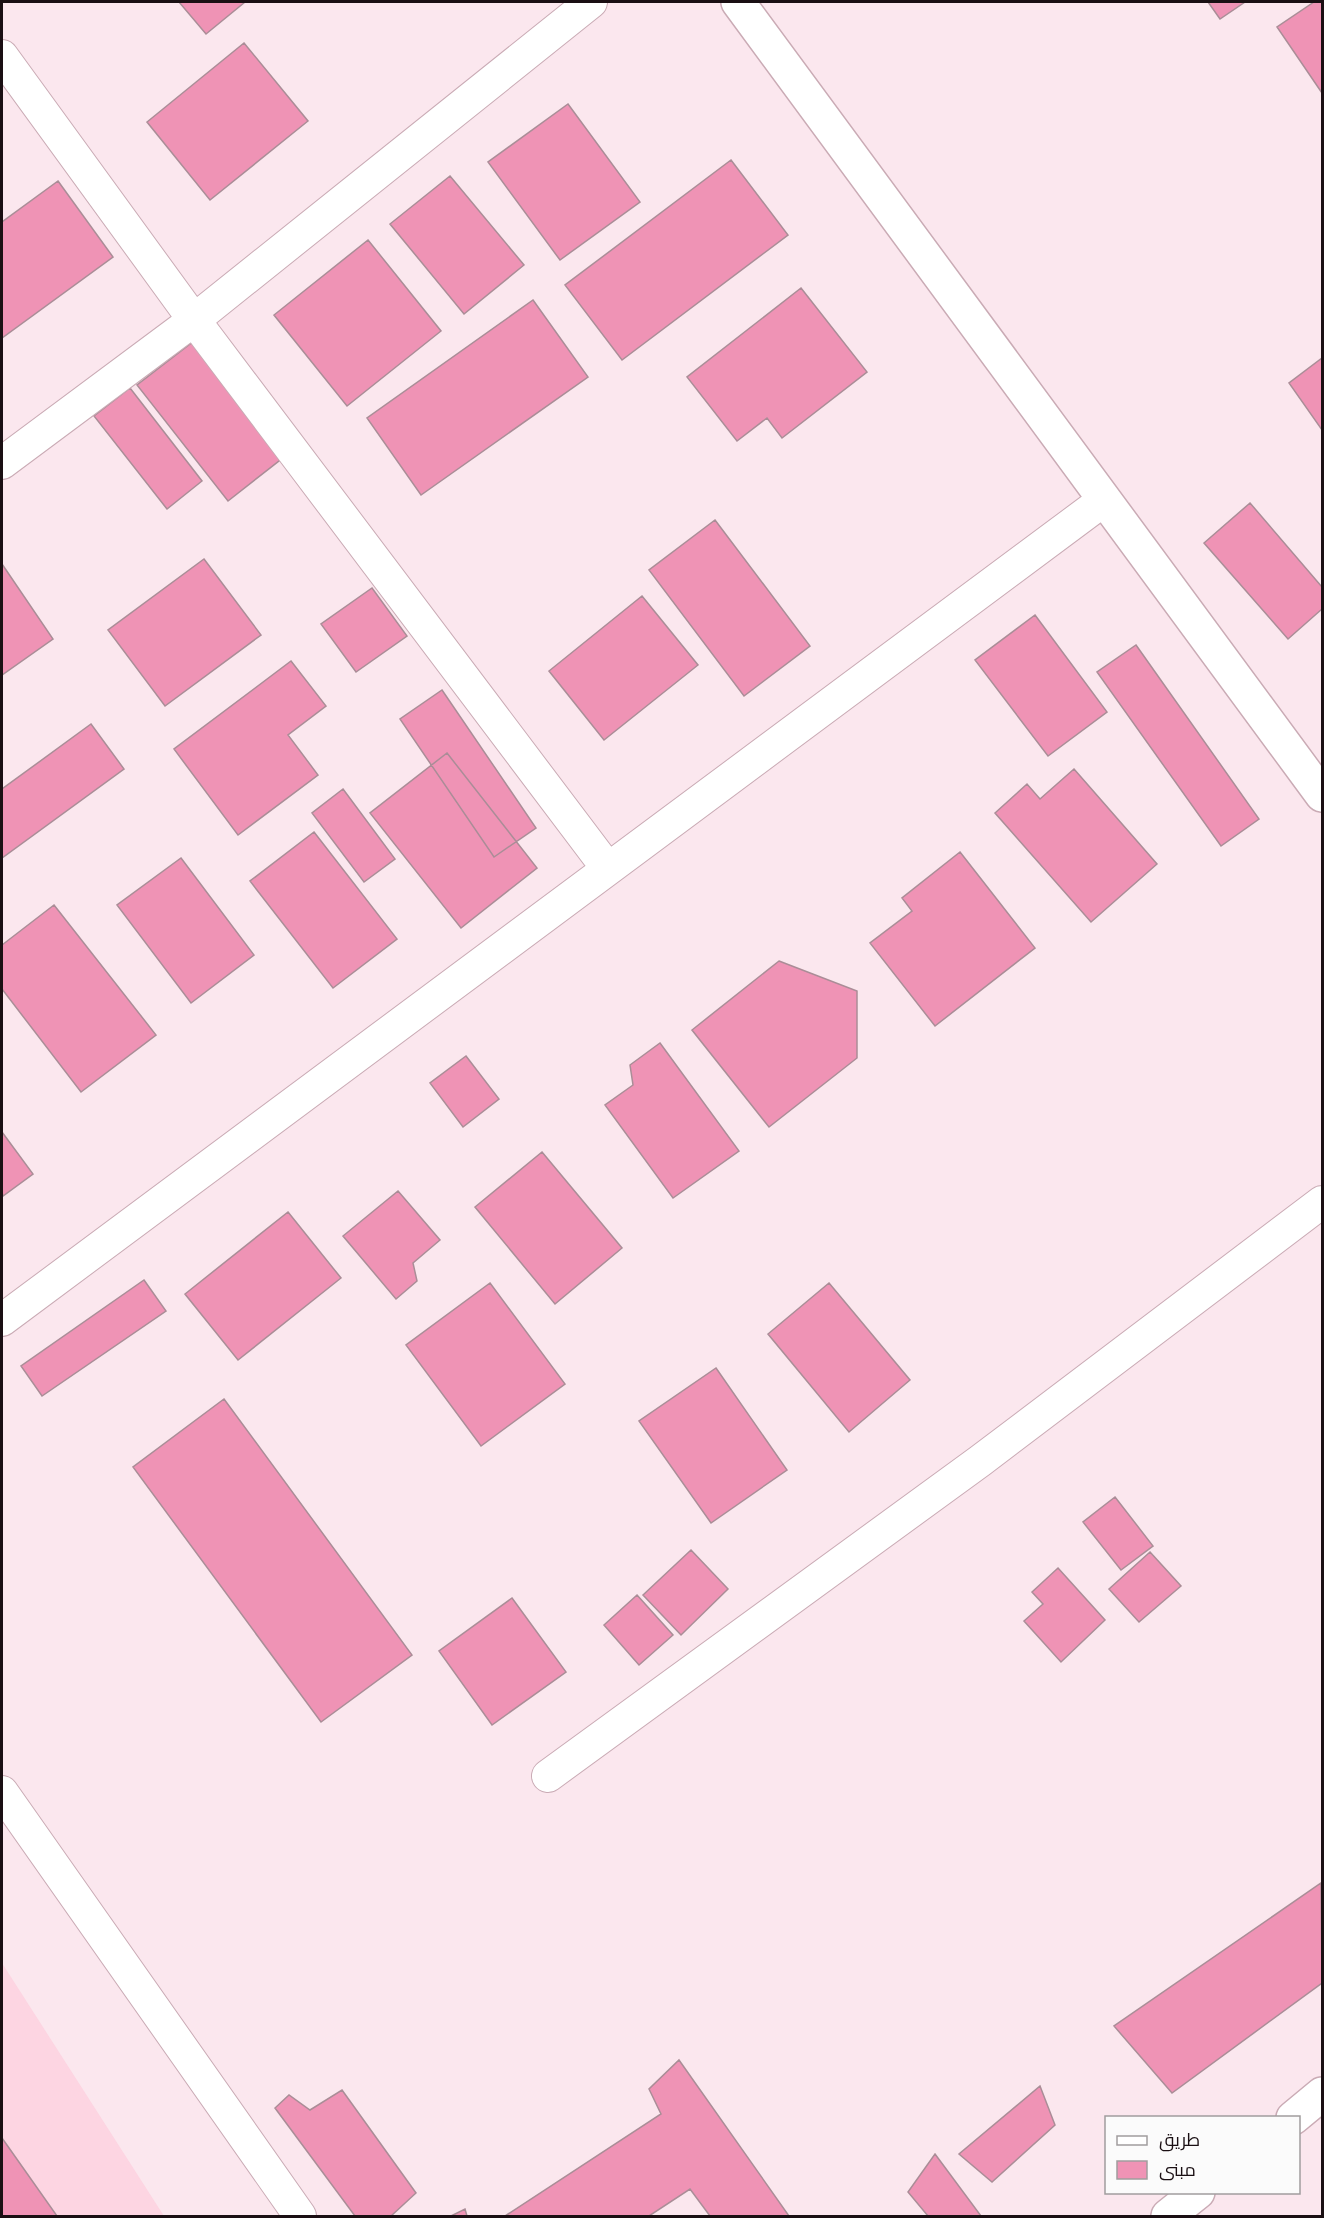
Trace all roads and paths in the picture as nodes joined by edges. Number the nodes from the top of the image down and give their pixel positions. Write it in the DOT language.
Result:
graph roads {
  1 [pos="591,2"];
  2 [pos="738,2"];
  3 [pos="2,56"];
  4 [pos="194,320"];
  5 [pos="2,463"];
  6 [pos="1104,500"];
  7 [pos="1323,795"];
  8 [pos="608,869"];
  9 [pos="1323,1203"];
  10 [pos="2,1320"];
  11 [pos="549,1776"];
  12 [pos="2,1792"];
  13 [pos="1323,2094"];
  14 [pos="1296,2116"];
  15 [pos="1197,2194"];
  16 [pos="300,2217"];
  17 [pos="1168,2217"];
  1 -- 4 [label="street"];
  2 -- 6 [label="street"];
  3 -- 4 [label="street"];
  4 -- 5 [label="street"];
  4 -- 8 [label="street"];
  6 -- 7 [label="street"];
  6 -- 8 [label="street"];
  8 -- 10 [label="street"];
  9 -- 11 [label="street"];
  12 -- 16 [label="street"];
  13 -- 14 [label="street"];
  15 -- 17 [label="street"];
}
